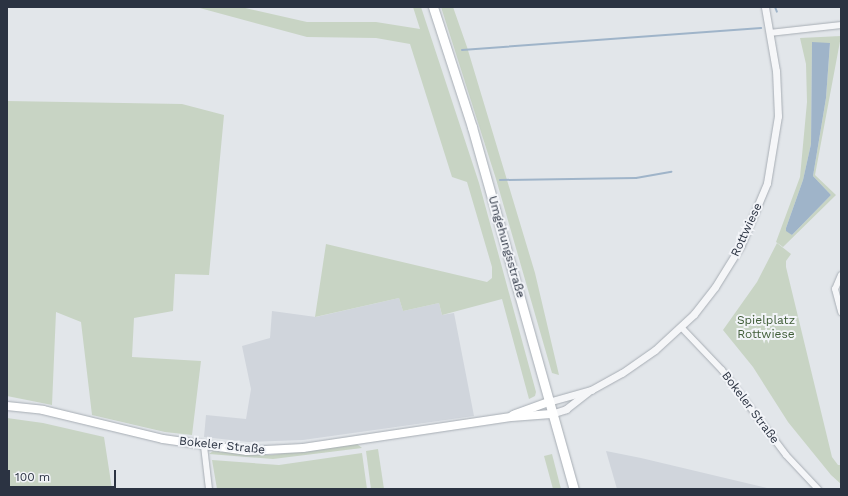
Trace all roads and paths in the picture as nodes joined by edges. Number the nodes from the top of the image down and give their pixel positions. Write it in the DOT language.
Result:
graph roads {
  1 [pos="433,7"];
  2 [pos="765,7"];
  3 [pos="841,25"];
  4 [pos="770,33"];
  5 [pos="841,274"];
  6 [pos="841,312"];
  7 [pos="681,327"];
  8 [pos="591,390"];
  9 [pos="548,402"];
  10 [pos="7,406"];
  11 [pos="552,414"];
  12 [pos="511,417"];
  13 [pos="204,446"];
  14 [pos="209,489"];
  15 [pos="574,489"];
  16 [pos="818,489"];
  1 -- 9 [label="main road, Umgehungsstraße"];
  2 -- 4 [label="street, Rottwiese"];
  3 -- 4 [label="street"];
  4 -- 7 [label="street, Rottwiese"];
  5 -- 6 [label="street"];
  7 -- 8 [label="street, Rottwiese"];
  7 -- 16 [label="street, Bokeler Straße"];
  8 -- 9 [label="street, Rottwiese"];
  8 -- 11 [label="street, Rottwiese"];
  9 -- 11 [label="main road, Umgehungsstraße"];
  9 -- 12 [label="main road, Bokeler Straße"];
  10 -- 13 [label="main road, Bokeler Straße"];
  11 -- 12 [label="main road, Bokeler Straße"];
  11 -- 15 [label="main road, Umgehungsstraße"];
  12 -- 13 [label="main road, Bokeler Straße"];
  13 -- 14 [label="street"];
}
